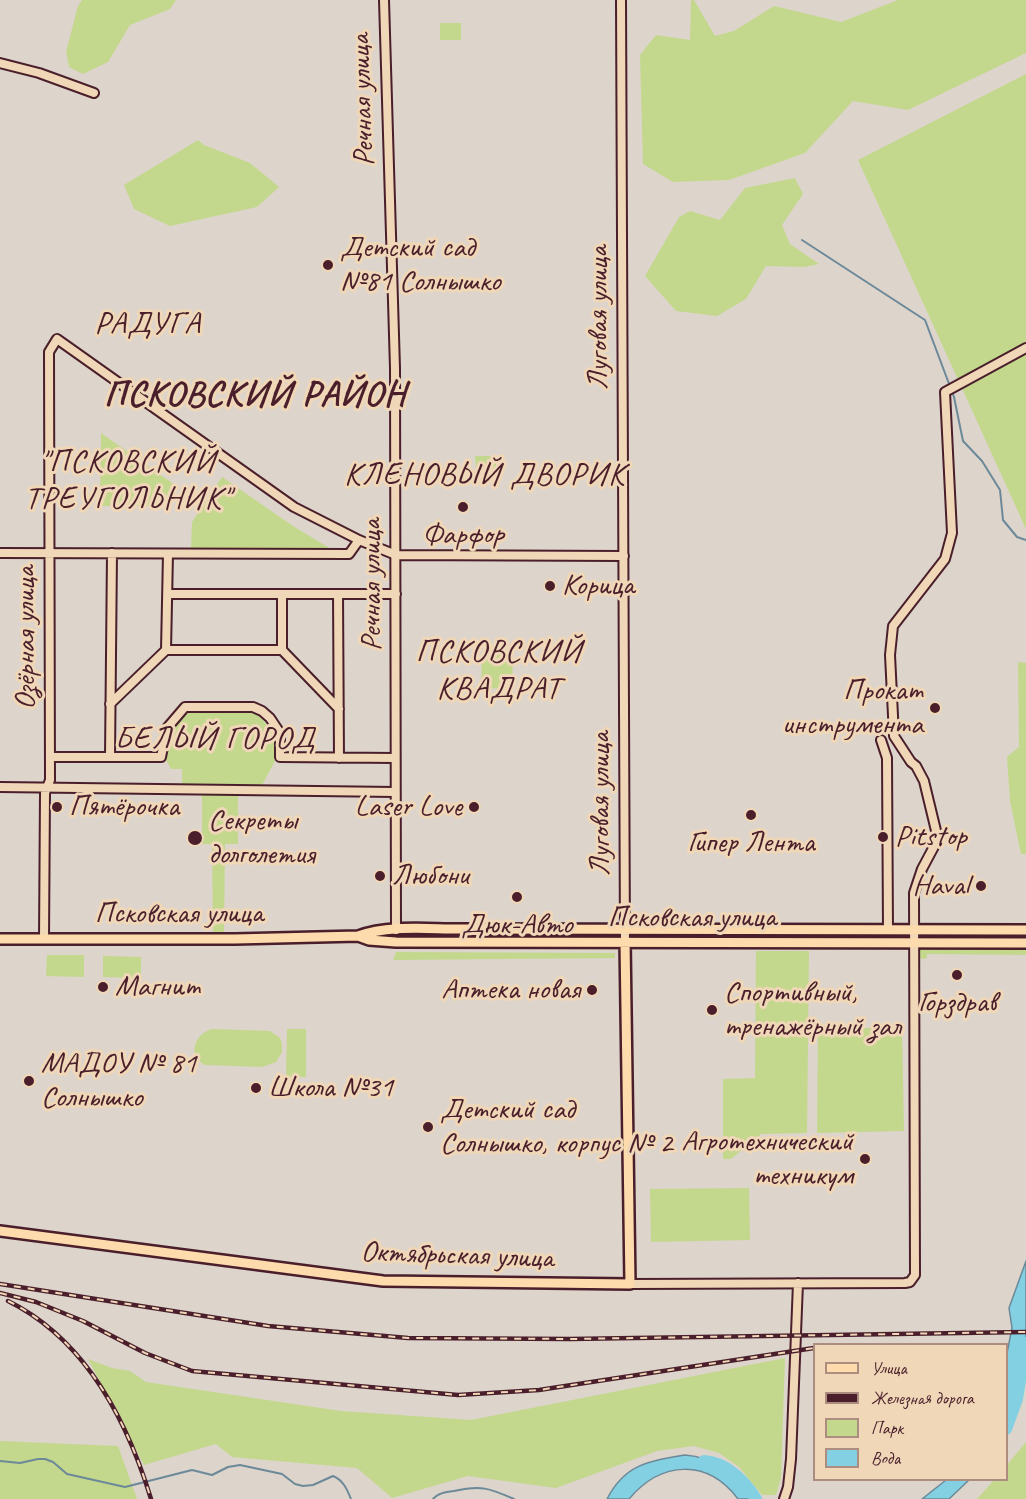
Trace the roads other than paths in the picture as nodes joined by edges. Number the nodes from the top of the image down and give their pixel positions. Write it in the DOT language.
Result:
graph roads {
  1 [pos="384,0"];
  2 [pos="621,0"];
  3 [pos="0,63"];
  4 [pos="94,93"];
  5 [pos="1026,348"];
  6 [pos="359,540"];
  7 [pos="0,553"];
  8 [pos="50,553"];
  9 [pos="112,553"];
  10 [pos="168,554"];
  11 [pos="396,555"];
  12 [pos="624,556"];
  13 [pos="168,594"];
  14 [pos="282,594"];
  15 [pos="338,594"];
  16 [pos="396,594"];
  17 [pos="166,650"];
  18 [pos="282,650"];
  19 [pos="110,704"];
  20 [pos="339,709"];
  21 [pos="881,740"];
  22 [pos="50,757"];
  23 [pos="110,757"];
  24 [pos="339,758"];
  25 [pos="395,758"];
  26 [pos="0,787"];
  27 [pos="46,788"];
  28 [pos="395,792"];
  29 [pos="459,929"];
  30 [pos="626,929"];
  31 [pos="396,930"];
  32 [pos="888,930"];
  33 [pos="913,930"];
  34 [pos="1026,930"];
  35 [pos="358,936"];
  36 [pos="0,939"];
  37 [pos="44,939"];
  38 [pos="625,941"];
  39 [pos="458,942"];
  40 [pos="913,942"];
  41 [pos="1026,942"];
  42 [pos="0,1231"];
  43 [pos="798,1283"];
  44 [pos="630,1284"];
  45 [pos="784,1499"];
  1 -- 11 [label="street, Речная улица"];
  2 -- 12 [label="street, Луговая улица"];
  3 -- 4 [label="street"];
  5 -- 33 [label="street"];
  6 -- 8 [label="street, Озёрная улица"];
  6 -- 10 [label="street"];
  6 -- 11 [label="street"];
  7 -- 8 [label="street"];
  8 -- 9 [label="street"];
  8 -- 22 [label="street, Озёрная улица"];
  9 -- 10 [label="street"];
  9 -- 19 [label="street"];
  10 -- 13 [label="street"];
  11 -- 12 [label="street"];
  11 -- 16 [label="street, Речная улица"];
  12 -- 30 [label="street, Луговая улица"];
  13 -- 14 [label="street"];
  13 -- 17 [label="street"];
  14 -- 15 [label="street"];
  14 -- 18 [label="street"];
  15 -- 16 [label="street"];
  15 -- 20 [label="street"];
  16 -- 25 [label="street, Речная улица"];
  17 -- 18 [label="street"];
  17 -- 19 [label="street"];
  18 -- 20 [label="street"];
  19 -- 23 [label="street"];
  20 -- 24 [label="street"];
  21 -- 32 [label="street"];
  22 -- 23 [label="street"];
  22 -- 27 [label="street, Озёрная улица"];
  23 -- 24 [label="street"];
  24 -- 25 [label="street"];
  25 -- 28 [label="street, Речная улица"];
  26 -- 27 [label="street"];
  27 -- 28 [label="street"];
  27 -- 37 [label="street, Озёрная улица"];
  28 -- 31 [label="street, Речная улица"];
  29 -- 30 [label="main road, Псковская улица"];
  29 -- 31 [label="main road, Псковская улица"];
  29 -- 39 [label="main road"];
  30 -- 32 [label="main road, Псковская улица"];
  30 -- 38 [label="street, Луговая улица"];
  31 -- 35 [label="main road, Псковская улица"];
  32 -- 33 [label="main road, Псковская улица"];
  33 -- 34 [label="main road, Псковская улица"];
  33 -- 40 [label="street"];
  35 -- 37 [label="main road, Псковская улица"];
  35 -- 39 [label="main road, Псковская улица"];
  36 -- 37 [label="main road, Псковская улица"];
  38 -- 39 [label="main road, Псковская улица"];
  38 -- 40 [label="main road, Псковская улица"];
  38 -- 44 [label="main road, Луговая улица"];
  40 -- 41 [label="main road, Псковская улица"];
  40 -- 43 [label="street, Октябрьская улица"];
  42 -- 44 [label="main road, Октябрьская улица"];
  43 -- 44 [label="street, Октябрьская улица"];
  43 -- 45 [label="street"];
}
